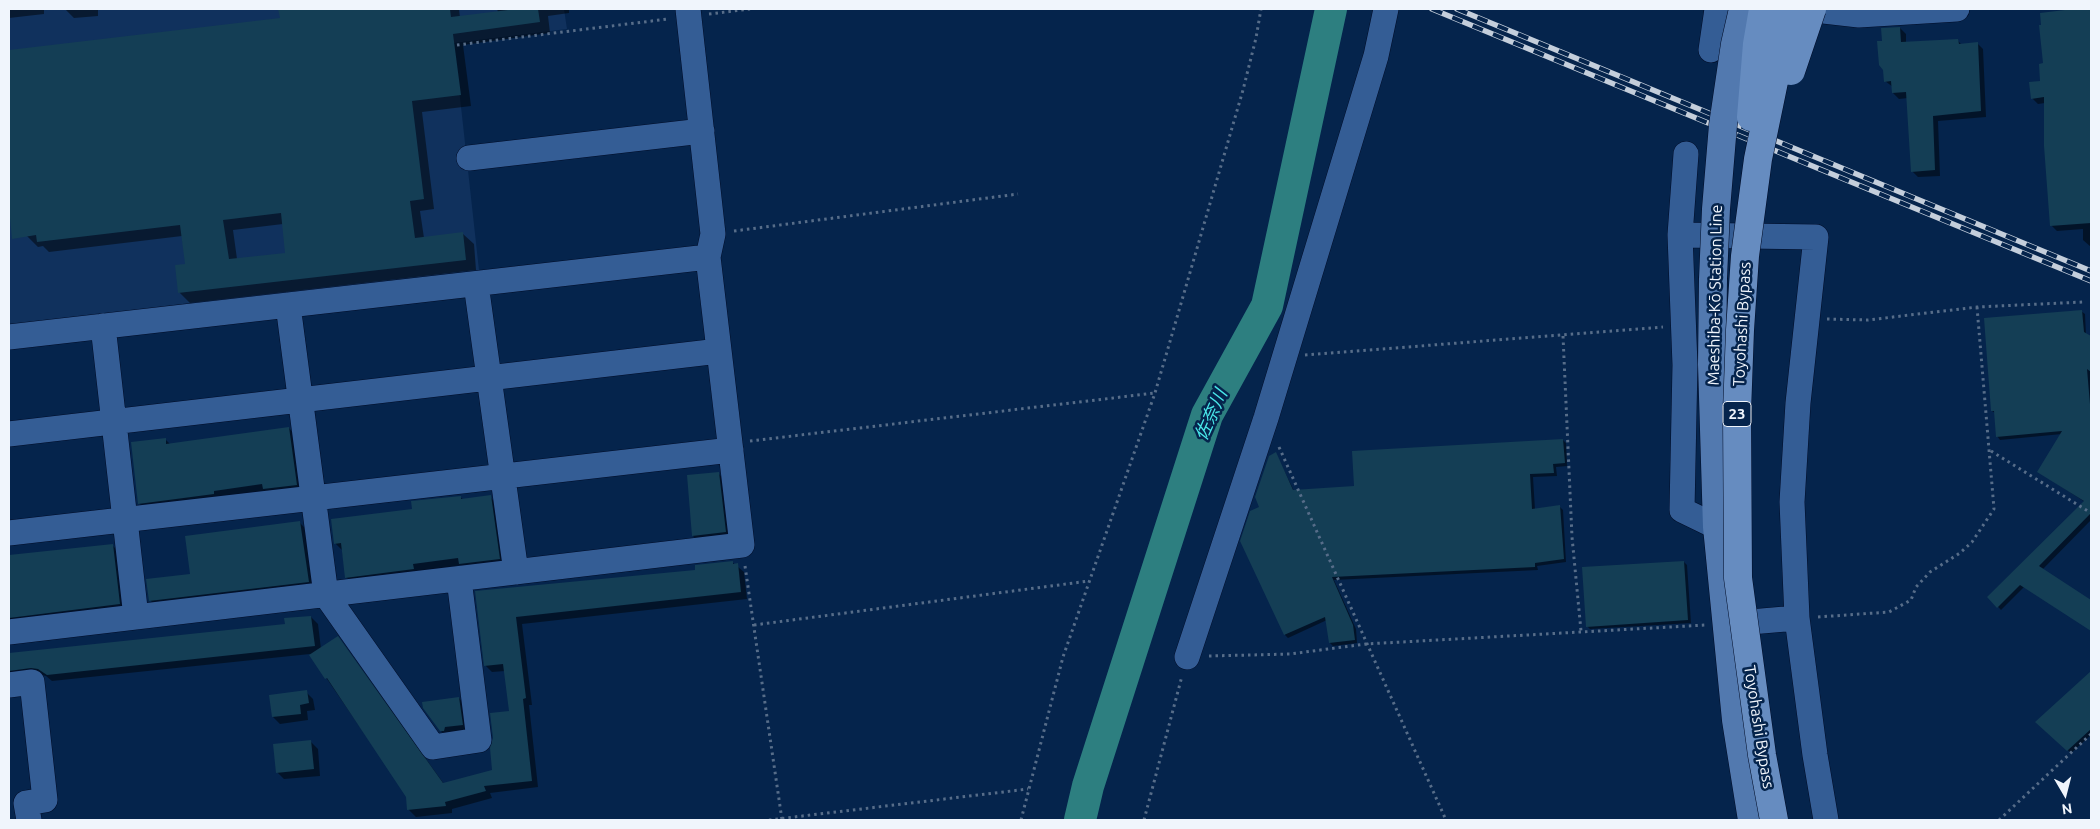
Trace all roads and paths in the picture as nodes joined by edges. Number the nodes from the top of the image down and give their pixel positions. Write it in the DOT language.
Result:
graph roads {
  1 [pos="750,9"];
  2 [pos="1261,9"];
  3 [pos="1386,9"];
  4 [pos="1717,9"];
  5 [pos="1742,9"];
  6 [pos="1763,9"];
  7 [pos="1789,9"];
  8 [pos="1799,9"];
  9 [pos="1806,9"];
  10 [pos="1812,9"];
  11 [pos="1957,9"];
  12 [pos="688,12"];
  13 [pos="1860,12"];
  14 [pos="457,45"];
  15 [pos="1711,50"];
  16 [pos="1779,106"];
  17 [pos="702,131"];
  18 [pos="1686,154"];
  19 [pos="469,158"];
  20 [pos="1018,194"];
  21 [pos="714,234"];
  22 [pos="1680,236"];
  23 [pos="1745,256"];
  24 [pos="708,258"];
  25 [pos="476,284"];
  26 [pos="2083,302"];
  27 [pos="288,305"];
  28 [pos="1976,307"];
  29 [pos="1807,319"];
  30 [pos="1684,325"];
  31 [pos="103,326"];
  32 [pos="9,336"];
  33 [pos="1562,336"];
  34 [pos="719,351"];
  35 [pos="1285,356"];
  36 [pos="489,378"];
  37 [pos="1155,393"];
  38 [pos="300,400"];
  39 [pos="1266,418"];
  40 [pos="114,422"];
  41 [pos="9,434"];
  42 [pos="730,447"];
  43 [pos="1990,450"];
  44 [pos="502,476"];
  45 [pos="313,498"];
  46 [pos="2091,513"];
  47 [pos="125,520"];
  48 [pos="1717,527"];
  49 [pos="9,533"];
  50 [pos="742,545"];
  51 [pos="516,572"];
  52 [pos="459,579"];
  53 [pos="1089,581"];
  54 [pos="326,595"];
  55 [pos="136,617"];
  56 [pos="1797,618"];
  57 [pos="1727,624"];
  58 [pos="754,625"];
  59 [pos="9,632"];
  60 [pos="1581,632"];
  61 [pos="1366,644"];
  62 [pos="1187,657"];
  63 [pos="9,685"];
  64 [pos="2091,734"];
  65 [pos="1028,789"];
  66 [pos="29,820"];
  67 [pos="769,820"];
  68 [pos="782,820"];
  69 [pos="1021,820"];
  70 [pos="1144,820"];
  71 [pos="1446,820"];
  72 [pos="1752,820"];
  73 [pos="1774,820"];
  74 [pos="1786,820"];
  75 [pos="1826,820"];
  76 [pos="1999,820"];
  1 -- 12 [label="path"];
  2 -- 37 [label="path"];
  3 -- 35 [label="street"];
  4 -- 15 [label="street"];
  5 -- 48 [label="main road, Maeshiba-Kō Station Line, bridge"];
  6 -- 23 [label="highway, bridge"];
  7 -- 23 [label="highway, Toyohashi Bypass / 23, bridge"];
  8 -- 16 [label="highway, Toyohashi Bypass / 23"];
  9 -- 13 [label="street"];
  10 -- 16 [label="highway, bridge"];
  11 -- 13 [label="street"];
  12 -- 14 [label="path"];
  12 -- 17 [label="street"];
  16 -- 74 [label="highway, Toyohashi Bypass / 23"];
  17 -- 19 [label="street"];
  17 -- 21 [label="street"];
  18 -- 22 [label="street"];
  20 -- 21 [label="path"];
  21 -- 24 [label="street"];
  22 -- 29 [label="street"];
  22 -- 30 [label="street"];
  23 -- 73 [label="highway, Toyohashi Bypass / 23, bridge"];
  24 -- 25 [label="street"];
  24 -- 34 [label="street"];
  25 -- 27 [label="street"];
  25 -- 36 [label="street"];
  26 -- 28 [label="path"];
  27 -- 31 [label="street"];
  27 -- 38 [label="street"];
  28 -- 29 [label="path"];
  28 -- 43 [label="path"];
  29 -- 56 [label="street"];
  30 -- 33 [label="path"];
  30 -- 48 [label="street"];
  31 -- 32 [label="street"];
  31 -- 40 [label="street"];
  33 -- 35 [label="path"];
  33 -- 60 [label="path"];
  34 -- 36 [label="street"];
  34 -- 42 [label="street"];
  35 -- 39 [label="street"];
  36 -- 38 [label="street"];
  36 -- 44 [label="street"];
  37 -- 42 [label="path"];
  37 -- 53 [label="path"];
  38 -- 40 [label="street"];
  38 -- 45 [label="street"];
  39 -- 61 [label="path"];
  39 -- 62 [label="street"];
  40 -- 41 [label="street"];
  40 -- 47 [label="street"];
  42 -- 44 [label="street"];
  42 -- 50 [label="street"];
  43 -- 46 [label="path"];
  43 -- 56 [label="path"];
  44 -- 45 [label="street"];
  44 -- 51 [label="street"];
  45 -- 47 [label="street"];
  45 -- 54 [label="street"];
  47 -- 49 [label="street"];
  47 -- 55 [label="street"];
  48 -- 57 [label="main road, Maeshiba-Kō Station Line"];
  50 -- 51 [label="street"];
  50 -- 58 [label="path"];
  51 -- 52 [label="street"];
  52 -- 54 [label="street"];
  52 -- 54 [label="street"];
  53 -- 58 [label="path"];
  53 -- 65 [label="path"];
  54 -- 55 [label="street"];
  55 -- 59 [label="street"];
  56 -- 57 [label="street"];
  56 -- 75 [label="street"];
  57 -- 60 [label="path"];
  57 -- 72 [label="main road, Maeshiba-Kō Station Line"];
  58 -- 68 [label="path"];
  60 -- 61 [label="path"];
  61 -- 62 [label="path"];
  61 -- 71 [label="path"];
  62 -- 70 [label="path"];
  63 -- 66 [label="street"];
  64 -- 76 [label="path"];
  65 -- 68 [label="path"];
  65 -- 69 [label="path"];
  67 -- 68 [label="path"];
}
